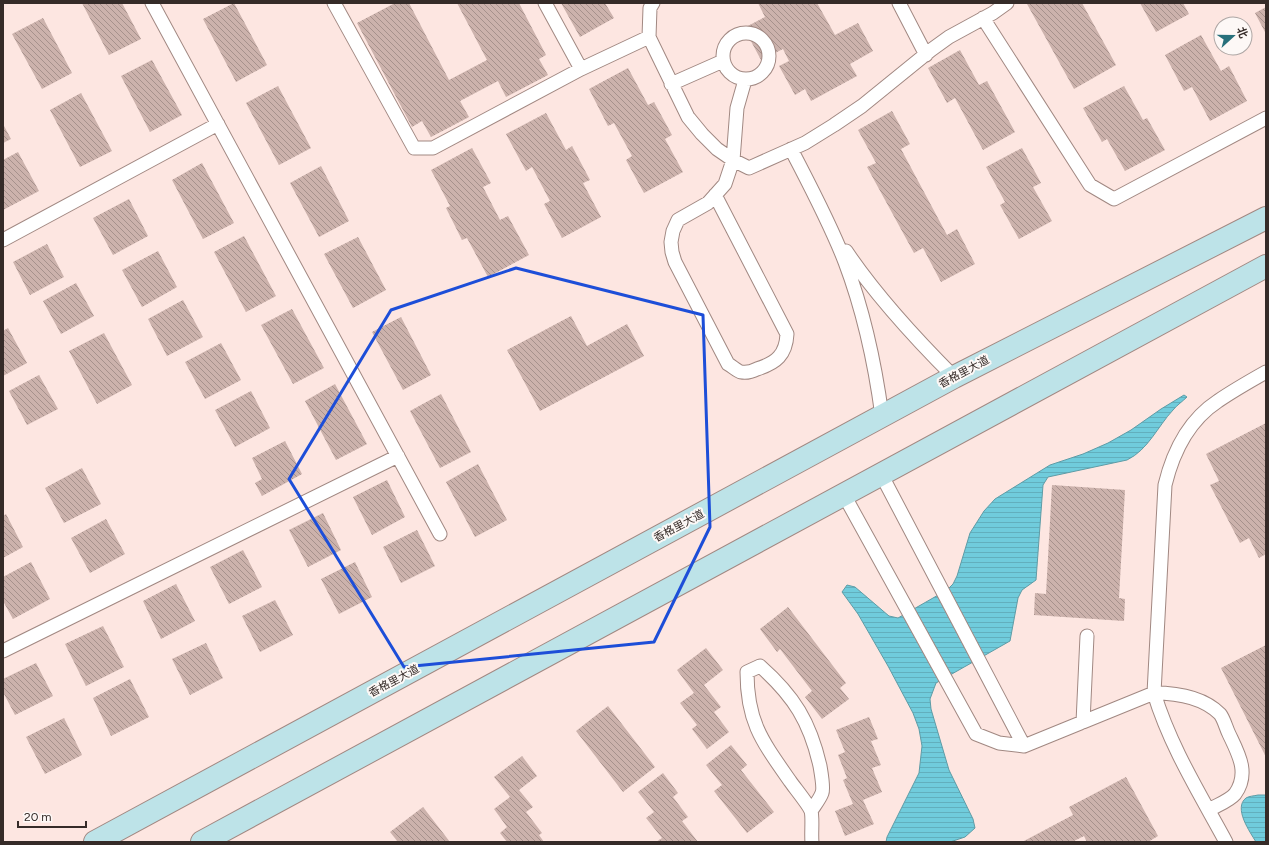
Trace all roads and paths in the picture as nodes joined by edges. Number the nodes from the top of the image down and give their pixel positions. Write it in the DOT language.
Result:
graph roads {
  1 [pos="152,3"];
  2 [pos="334,3"];
  3 [pos="546,3"];
  4 [pos="653,3"];
  5 [pos="898,3"];
  6 [pos="1007,3"];
  7 [pos="984,18"];
  8 [pos="649,38"];
  9 [pos="926,55"];
  10 [pos="723,61"];
  11 [pos="581,69"];
  12 [pos="745,80"];
  13 [pos="671,84"];
  14 [pos="1266,118"];
  15 [pos="218,124"];
  16 [pos="791,149"];
  17 [pos="733,160"];
  18 [pos="715,195"];
  19 [pos="1266,218"];
  20 [pos="832,229"];
  21 [pos="3,240"];
  22 [pos="1266,266"];
  23 [pos="1266,372"];
  24 [pos="954,377"];
  25 [pos="882,416"];
  26 [pos="398,456"];
  27 [pos="881,474"];
  28 [pos="844,495"];
  29 [pos="440,534"];
  30 [pos="1087,636"];
  31 [pos="3,651"];
  32 [pos="1154,693"];
  33 [pos="1083,722"];
  34 [pos="1024,746"];
  35 [pos="1209,810"];
  36 [pos="811,811"];
  37 [pos="96,842"];
  38 [pos="202,842"];
  39 [pos="812,842"];
  40 [pos="1226,842"];
  1 -- 15 [label="lane"];
  2 -- 11 [label="lane"];
  3 -- 11 [label="lane"];
  4 -- 8 [label="lane"];
  5 -- 9 [label="lane"];
  6 -- 7 [label="lane"];
  7 -- 9 [label="lane"];
  7 -- 14 [label="lane"];
  8 -- 11 [label="lane"];
  8 -- 13 [label="lane"];
  9 -- 16 [label="lane"];
  10 -- 12 [label="lane"];
  10 -- 12 [label="lane"];
  10 -- 13 [label="lane"];
  12 -- 17 [label="lane"];
  13 -- 17 [label="lane"];
  15 -- 21 [label="lane"];
  15 -- 26 [label="lane"];
  16 -- 17 [label="lane"];
  16 -- 20 [label="lane"];
  17 -- 18 [label="lane"];
  18 -- 18 [label="lane"];
  19 -- 24 [label="main road, 香格里大道"];
  20 -- 24 [label="lane"];
  20 -- 25 [label="lane"];
  22 -- 27 [label="main road"];
  23 -- 32 [label="lane"];
  24 -- 25 [label="main road, 香格里大道"];
  25 -- 37 [label="main road, 香格里大道"];
  26 -- 29 [label="lane"];
  26 -- 31 [label="lane"];
  27 -- 28 [label="main road"];
  27 -- 34 [label="lane"];
  28 -- 34 [label="lane"];
  28 -- 38 [label="main road"];
  30 -- 33 [label="lane"];
  32 -- 33 [label="lane"];
  32 -- 35 [label="lane"];
  32 -- 35 [label="lane"];
  33 -- 34 [label="lane"];
  35 -- 40 [label="lane"];
  36 -- 36 [label="lane"];
  36 -- 39 [label="lane"];
}
